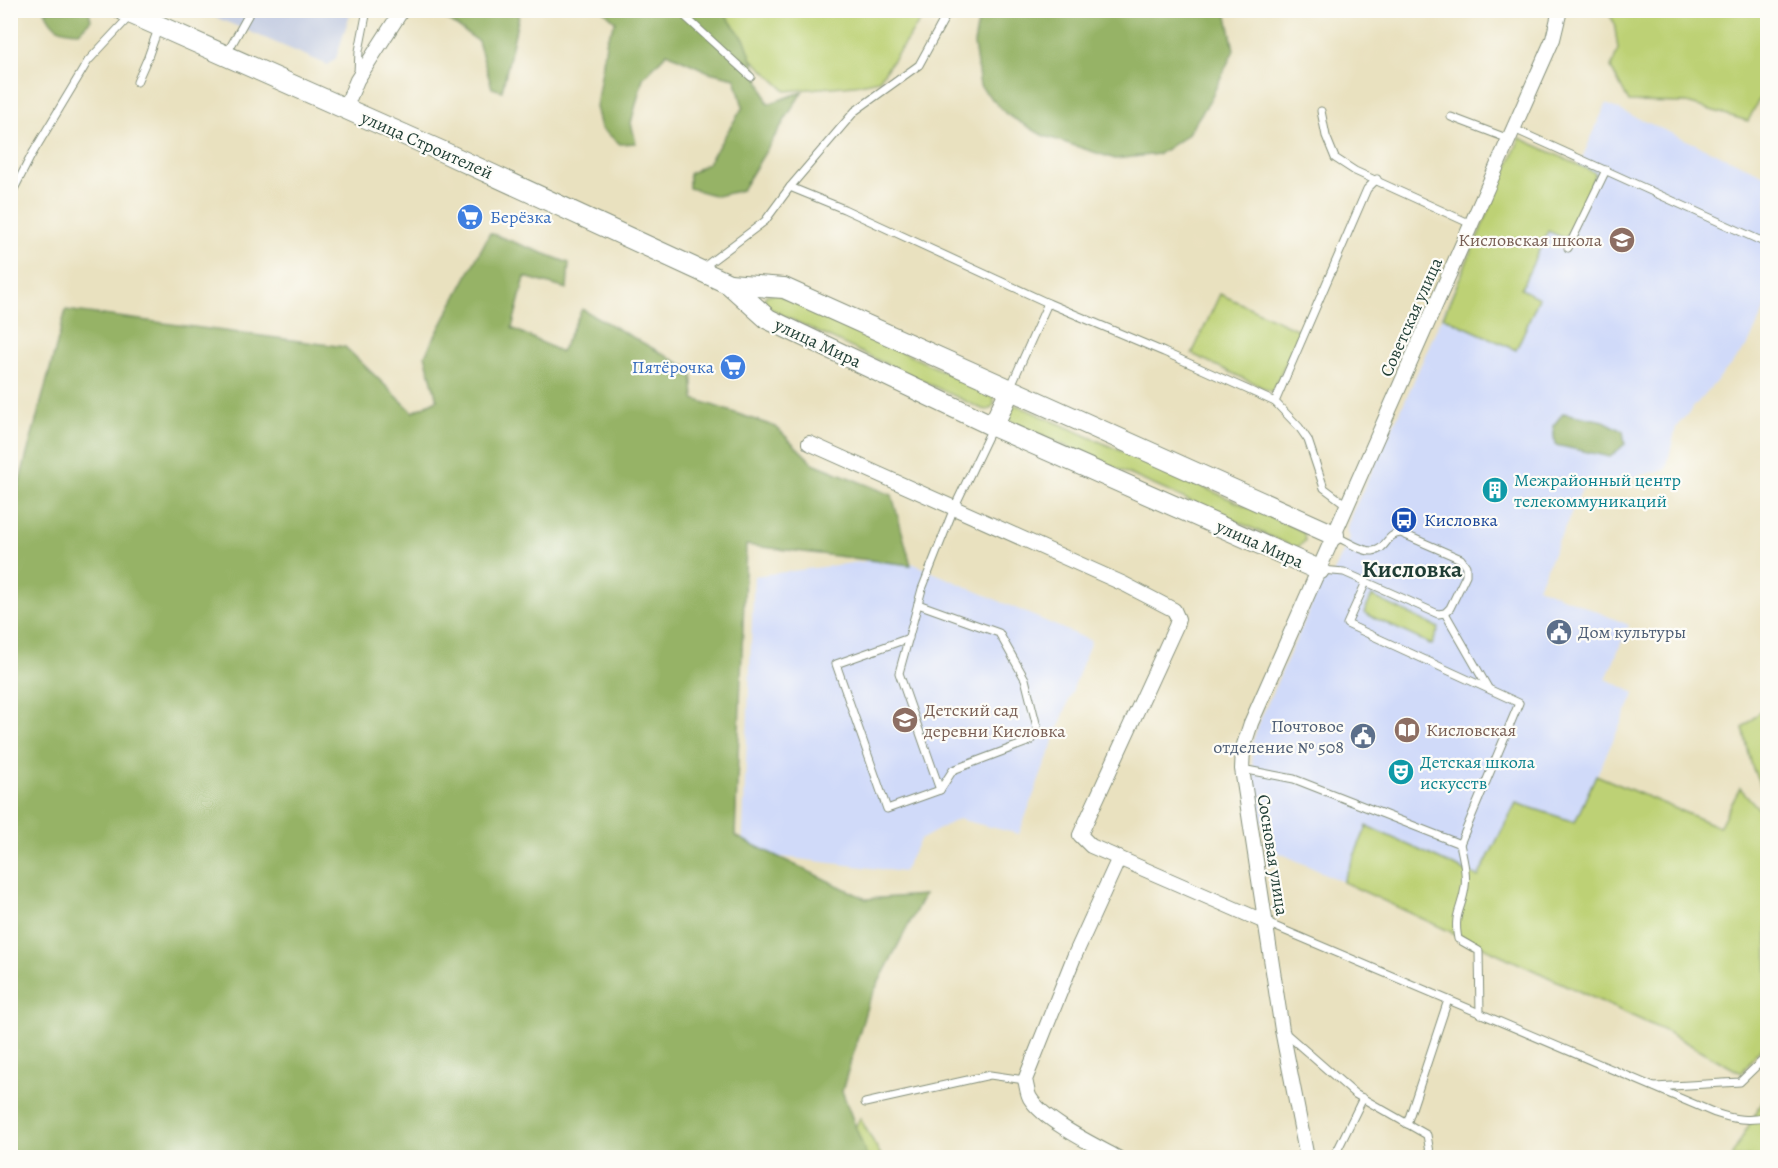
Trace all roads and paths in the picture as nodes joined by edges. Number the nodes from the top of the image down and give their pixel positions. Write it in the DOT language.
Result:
graph roads {
  1 [pos="251,10"];
  2 [pos="367,10"];
  3 [pos="402,10"];
  4 [pos="678,10"];
  5 [pos="949,10"];
  6 [pos="1560,10"];
  7 [pos="128,12"];
  8 [pos="159,26"];
  9 [pos="226,56"];
  10 [pos="751,77"];
  11 [pos="357,80"];
  12 [pos="137,82"];
  13 [pos="345,109"];
  14 [pos="1320,111"];
  15 [pos="1451,117"];
  16 [pos="1512,134"];
  17 [pos="1606,170"];
  18 [pos="1377,179"];
  19 [pos="790,187"];
  20 [pos="10,197"];
  21 [pos="1471,224"];
  22 [pos="1767,244"];
  23 [pos="1568,248"];
  24 [pos="699,270"];
  25 [pos="729,284"];
  26 [pos="1048,303"];
  27 [pos="1010,390"];
  28 [pos="1275,402"];
  29 [pos="993,426"];
  30 [pos="809,443"];
  31 [pos="1348,506"];
  32 [pos="954,508"];
  33 [pos="1334,536"];
  34 [pos="1319,570"];
  35 [pos="1366,582"];
  36 [pos="918,604"];
  37 [pos="1445,613"];
  38 [pos="909,638"];
  39 [pos="1489,689"];
  40 [pos="1242,769"];
  41 [pos="940,790"];
  42 [pos="1460,844"];
  43 [pos="1119,858"];
  44 [pos="1265,922"];
  45 [pos="1448,1000"];
  46 [pos="1480,1014"];
  47 [pos="1282,1030"];
  48 [pos="1767,1055"];
  49 [pos="1025,1080"];
  50 [pos="1652,1087"];
  51 [pos="1363,1098"];
  52 [pos="865,1103"];
  53 [pos="1767,1117"];
  54 [pos="1407,1124"];
  55 [pos="1118,1158"];
  56 [pos="1306,1158"];
  57 [pos="1331,1158"];
  58 [pos="1431,1158"];
  1 -- 9 [label="lane"];
  2 -- 11 [label="lane"];
  3 -- 11 [label="street"];
  4 -- 10 [label="lane"];
  5 -- 19 [label="lane"];
  6 -- 16 [label="street, Советская улица"];
  7 -- 8 [label="street, улица Строителей"];
  7 -- 20 [label="lane"];
  8 -- 9 [label="street, улица Строителей"];
  8 -- 12 [label="lane"];
  9 -- 13 [label="street, улица Строителей"];
  11 -- 13 [label="street"];
  13 -- 24 [label="street, улица Строителей"];
  14 -- 18 [label="lane"];
  15 -- 16 [label="lane"];
  16 -- 17 [label="lane"];
  16 -- 21 [label="street, Советская улица"];
  17 -- 22 [label="lane"];
  17 -- 23 [label="lane"];
  18 -- 21 [label="lane"];
  18 -- 28 [label="lane"];
  19 -- 24 [label="lane"];
  19 -- 26 [label="lane"];
  21 -- 31 [label="street, Советская улица"];
  24 -- 25 [label="street, улица Строителей"];
  25 -- 27 [label="street, улица Мира"];
  25 -- 29 [label="street, улица Мира"];
  26 -- 27 [label="lane"];
  26 -- 28 [label="lane"];
  27 -- 29 [label="street"];
  27 -- 33 [label="street, улица Мира"];
  28 -- 31 [label="lane"];
  29 -- 32 [label="lane"];
  29 -- 34 [label="street, улица Мира"];
  30 -- 32 [label="street"];
  31 -- 33 [label="street, Советская улица"];
  32 -- 36 [label="lane"];
  32 -- 43 [label="street"];
  33 -- 34 [label="street, Советская улица"];
  33 -- 37 [label="lane"];
  34 -- 35 [label="lane"];
  34 -- 40 [label="street, Сосновая улица"];
  35 -- 37 [label="lane"];
  35 -- 39 [label="lane"];
  36 -- 38 [label="lane"];
  36 -- 41 [label="lane"];
  37 -- 39 [label="lane"];
  38 -- 41 [label="lane"];
  38 -- 41 [label="lane"];
  39 -- 42 [label="lane"];
  40 -- 42 [label="lane"];
  40 -- 44 [label="street, Сосновая улица"];
  42 -- 46 [label="lane"];
  43 -- 44 [label="street"];
  43 -- 49 [label="street"];
  44 -- 45 [label="lane"];
  44 -- 47 [label="street, Сосновая улица"];
  45 -- 46 [label="lane"];
  45 -- 54 [label="lane"];
  46 -- 50 [label="lane"];
  47 -- 51 [label="lane"];
  47 -- 56 [label="street, Сосновая улица"];
  48 -- 50 [label="lane"];
  49 -- 52 [label="lane"];
  49 -- 55 [label="street"];
  50 -- 53 [label="lane"];
  51 -- 54 [label="lane"];
  51 -- 57 [label="lane"];
  54 -- 58 [label="lane"];
}
